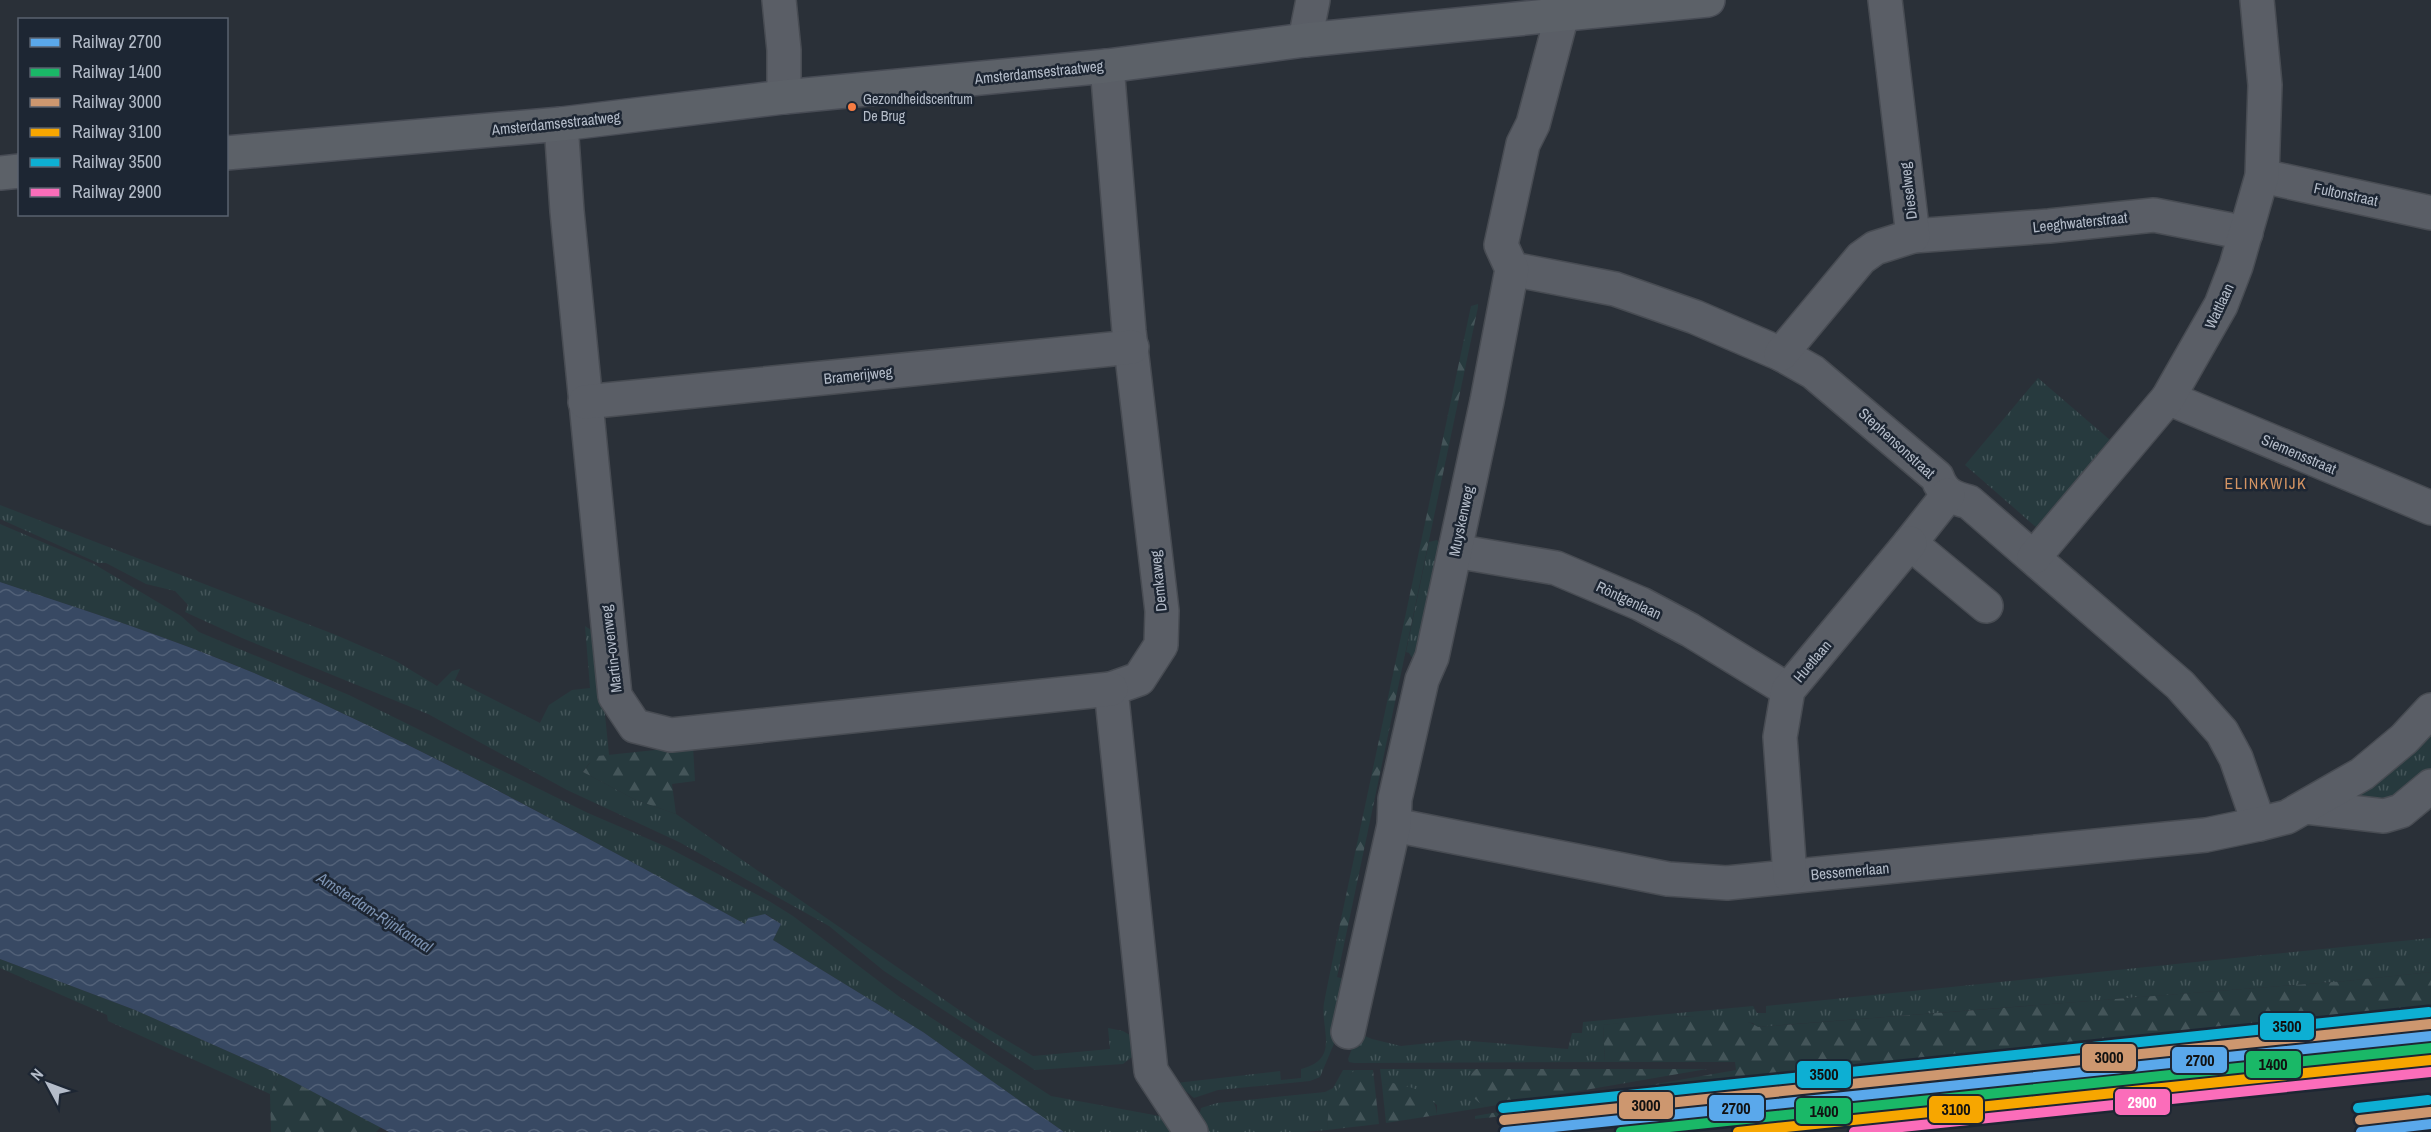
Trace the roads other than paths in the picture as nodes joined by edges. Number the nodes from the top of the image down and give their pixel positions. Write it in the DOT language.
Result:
graph roads {
  1 [pos="779,0"];
  2 [pos="1314,0"];
  3 [pos="1708,0"];
  4 [pos="1885,0"];
  5 [pos="2258,0"];
  6 [pos="1564,7"];
  7 [pos="1305,40"];
  8 [pos="1107,66"];
  9 [pos="784,97"];
  10 [pos="561,124"];
  11 [pos="228,153"];
  12 [pos="18,171"];
  13 [pos="0,172"];
  14 [pos="2262,176"];
  15 [pos="2431,213"];
  16 [pos="2246,233"];
  17 [pos="1913,236"];
  18 [pos="1512,269"];
  19 [pos="1132,347"];
  20 [pos="1781,354"];
  21 [pos="2168,398"];
  22 [pos="585,402"];
  23 [pos="1948,495"];
  24 [pos="2431,508"];
  25 [pos="1910,543"];
  26 [pos="1455,551"];
  27 [pos="2034,557"];
  28 [pos="1986,606"];
  29 [pos="1111,689"];
  30 [pos="1788,690"];
  31 [pos="2431,710"];
  32 [pos="2431,786"];
  33 [pos="2306,807"];
  34 [pos="2259,824"];
  35 [pos="1394,825"];
  36 [pos="1790,876"];
  37 [pos="1348,1032"];
  38 [pos="1191,1132"];
  1 -- 9 [label="street"];
  2 -- 7 [label="street"];
  3 -- 6 [label="main road, Amsterdamsestraatweg"];
  4 -- 17 [label="street, Dieselweg"];
  5 -- 14 [label="street, Wattlaan"];
  6 -- 7 [label="main road, Amsterdamsestraatweg"];
  6 -- 18 [label="street"];
  7 -- 8 [label="main road, Amsterdamsestraatweg"];
  8 -- 9 [label="main road, Amsterdamsestraatweg"];
  8 -- 19 [label="street, Demkaweg"];
  9 -- 10 [label="main road, Amsterdamsestraatweg"];
  10 -- 11 [label="main road, Amsterdamsestraatweg"];
  10 -- 22 [label="street, Martin-ovenweg"];
  12 -- 13 [label="main road"];
  14 -- 15 [label="street, Fultonstraat"];
  14 -- 16 [label="street, Wattlaan"];
  16 -- 17 [label="street, Leeghwaterstraat"];
  16 -- 21 [label="street, Wattlaan"];
  17 -- 20 [label="street, Dieselweg"];
  18 -- 20 [label="street, Stephensonstraat"];
  18 -- 26 [label="street, Muyskenweg"];
  19 -- 22 [label="street, Bramerijweg"];
  19 -- 29 [label="street, Demkaweg"];
  20 -- 23 [label="street, Stephensonstraat"];
  21 -- 24 [label="street, Siemensstraat"];
  21 -- 27 [label="street, Wattlaan"];
  22 -- 29 [label="street, Martin-ovenweg"];
  23 -- 25 [label="street, Huetlaan"];
  23 -- 27 [label="street, Stephensonstraat"];
  25 -- 28 [label="street"];
  25 -- 30 [label="street, Huetlaan"];
  26 -- 30 [label="street, Röntgenlaan"];
  26 -- 35 [label="street, Muyskenweg"];
  27 -- 34 [label="street, Stephensonstraat"];
  29 -- 38 [label="street"];
  30 -- 36 [label="street, Huetlaan"];
  31 -- 33 [label="street, Bessemerlaan"];
  32 -- 33 [label="street"];
  33 -- 34 [label="street, Bessemerlaan"];
  34 -- 36 [label="street, Bessemerlaan"];
  35 -- 36 [label="street, Bessemerlaan"];
  35 -- 37 [label="street, Muyskenweg"];
}
